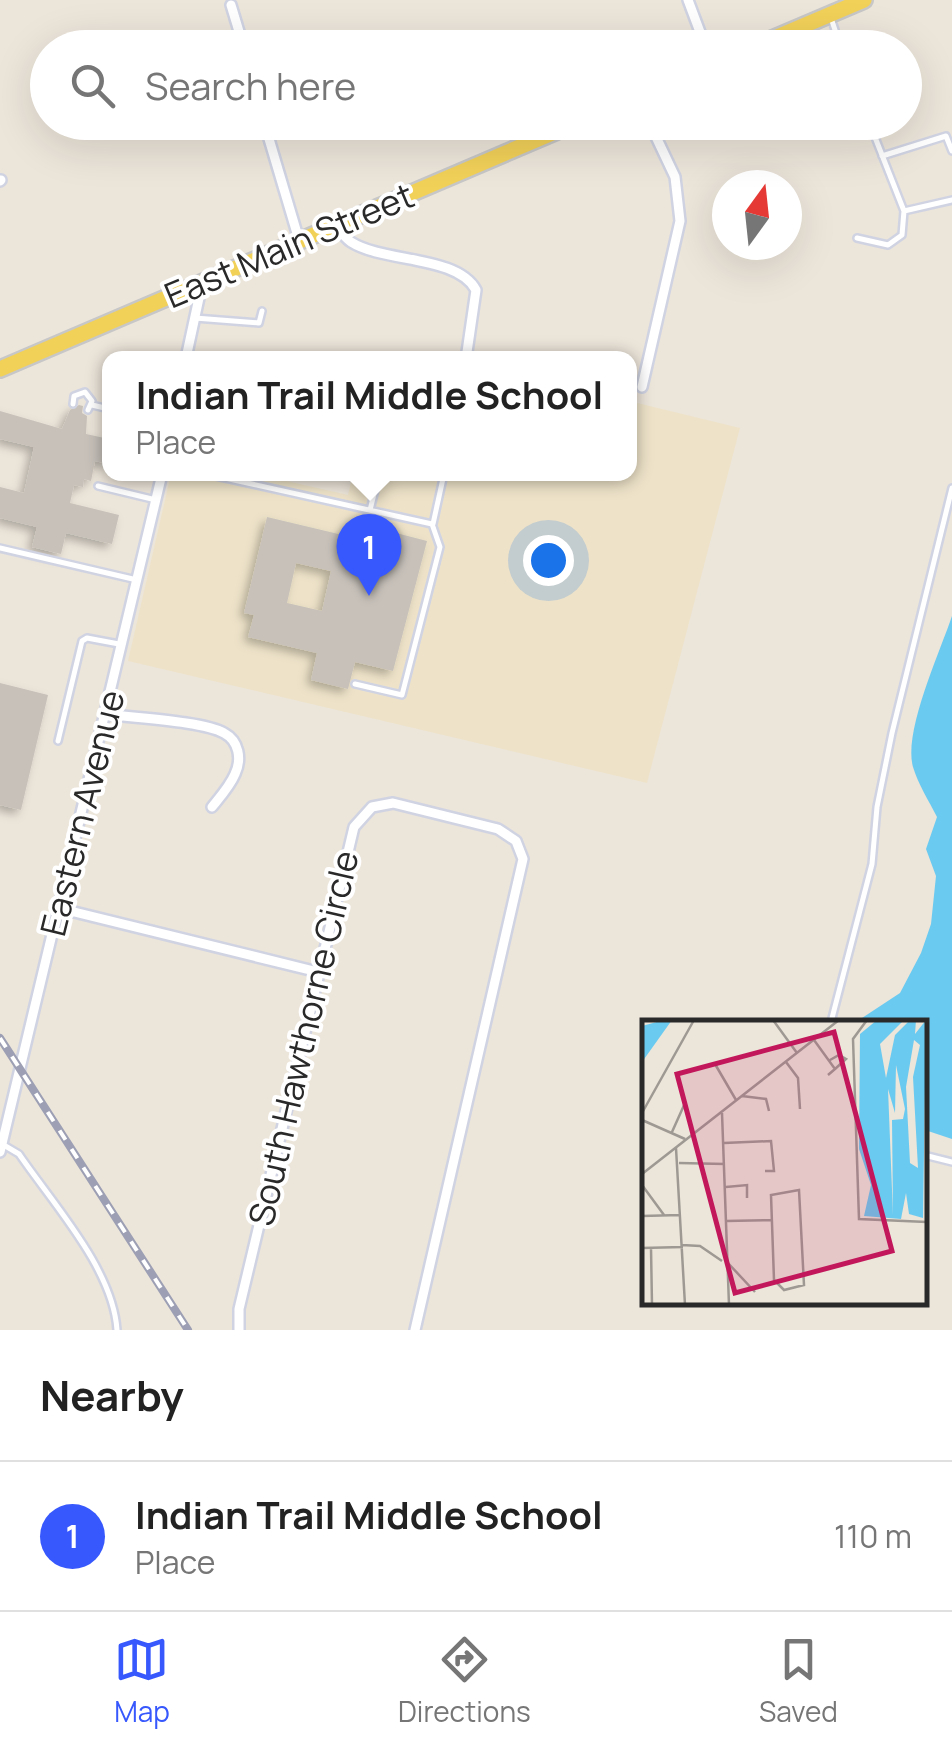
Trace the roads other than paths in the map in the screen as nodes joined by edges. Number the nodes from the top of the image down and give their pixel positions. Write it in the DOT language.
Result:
graph roads {
  1 [pos="688,0"];
  2 [pos="864,0"];
  3 [pos="231,4"];
  4 [pos="830,15"];
  5 [pos="239,30"];
  6 [pos="699,30"];
  7 [pos="794,30"];
  8 [pos="835,30"];
  9 [pos="269,140"];
  10 [pos="536,140"];
  11 [pos="657,140"];
  12 [pos="876,140"];
  13 [pos="952,152"];
  14 [pos="882,156"];
  15 [pos="952,200"];
  16 [pos="904,212"];
  17 [pos="335,225"];
  18 [pos="856,238"];
  19 [pos="299,240"];
  20 [pos="194,286"];
  21 [pos="262,311"];
  22 [pos="194,318"];
  23 [pos="187,351"];
  24 [pos="467,351"];
  25 [pos="0,369"];
  26 [pos="642,387"];
  27 [pos="72,404"];
  28 [pos="102,409"];
  29 [pos="160,481"];
  30 [pos="240,481"];
  31 [pos="377,481"];
  32 [pos="442,481"];
  33 [pos="98,486"];
  34 [pos="952,488"];
  35 [pos="156,500"];
  36 [pos="370,510"];
  37 [pos="432,524"];
  38 [pos="0,548"];
  39 [pos="137,580"];
  40 [pos="122,645"];
  41 [pos="355,684"];
  42 [pos="106,714"];
  43 [pos="58,741"];
  44 [pos="212,807"];
  45 [pos="58,908"];
  46 [pos="318,972"];
  47 [pos="832,1020"];
  48 [pos="1,1148"];
  49 [pos="927,1156"];
  50 [pos="952,1162"];
  51 [pos="117,1330"];
  52 [pos="239,1330"];
  53 [pos="414,1330"];
  1 -- 6 [label="street"];
  2 -- 4 [label="main road"];
  3 -- 5 [label="street"];
  4 -- 7 [label="main road"];
  4 -- 8 [label="lane"];
  9 -- 19 [label="street"];
  10 -- 17 [label="main road, East Main Street"];
  11 -- 26 [label="street"];
  12 -- 14 [label="lane"];
  13 -- 14 [label="lane"];
  14 -- 16 [label="lane"];
  15 -- 16 [label="lane"];
  16 -- 18 [label="lane"];
  17 -- 19 [label="main road, East Main Street"];
  17 -- 24 [label="street"];
  19 -- 20 [label="main road, East Main Street"];
  20 -- 22 [label="street"];
  20 -- 25 [label="main road, East Main Street"];
  21 -- 22 [label="lane"];
  22 -- 23 [label="street"];
  27 -- 28 [label="lane"];
  29 -- 35 [label="street, Eastern Avenue"];
  30 -- 36 [label="lane"];
  31 -- 36 [label="lane"];
  32 -- 37 [label="lane"];
  33 -- 35 [label="lane"];
  34 -- 47 [label="lane"];
  35 -- 39 [label="street, Eastern Avenue"];
  36 -- 37 [label="lane"];
  37 -- 41 [label="lane"];
  38 -- 39 [label="lane"];
  39 -- 40 [label="street, Eastern Avenue"];
  40 -- 42 [label="street, Eastern Avenue"];
  40 -- 43 [label="lane"];
  42 -- 44 [label="street"];
  42 -- 45 [label="street, Eastern Avenue"];
  45 -- 46 [label="street"];
  45 -- 48 [label="street, Eastern Avenue"];
  46 -- 52 [label="street, South Hawthorne Circle"];
  46 -- 53 [label="street, South Hawthorne Circle"];
  48 -- 51 [label="lane"];
  49 -- 50 [label="lane"];
}
